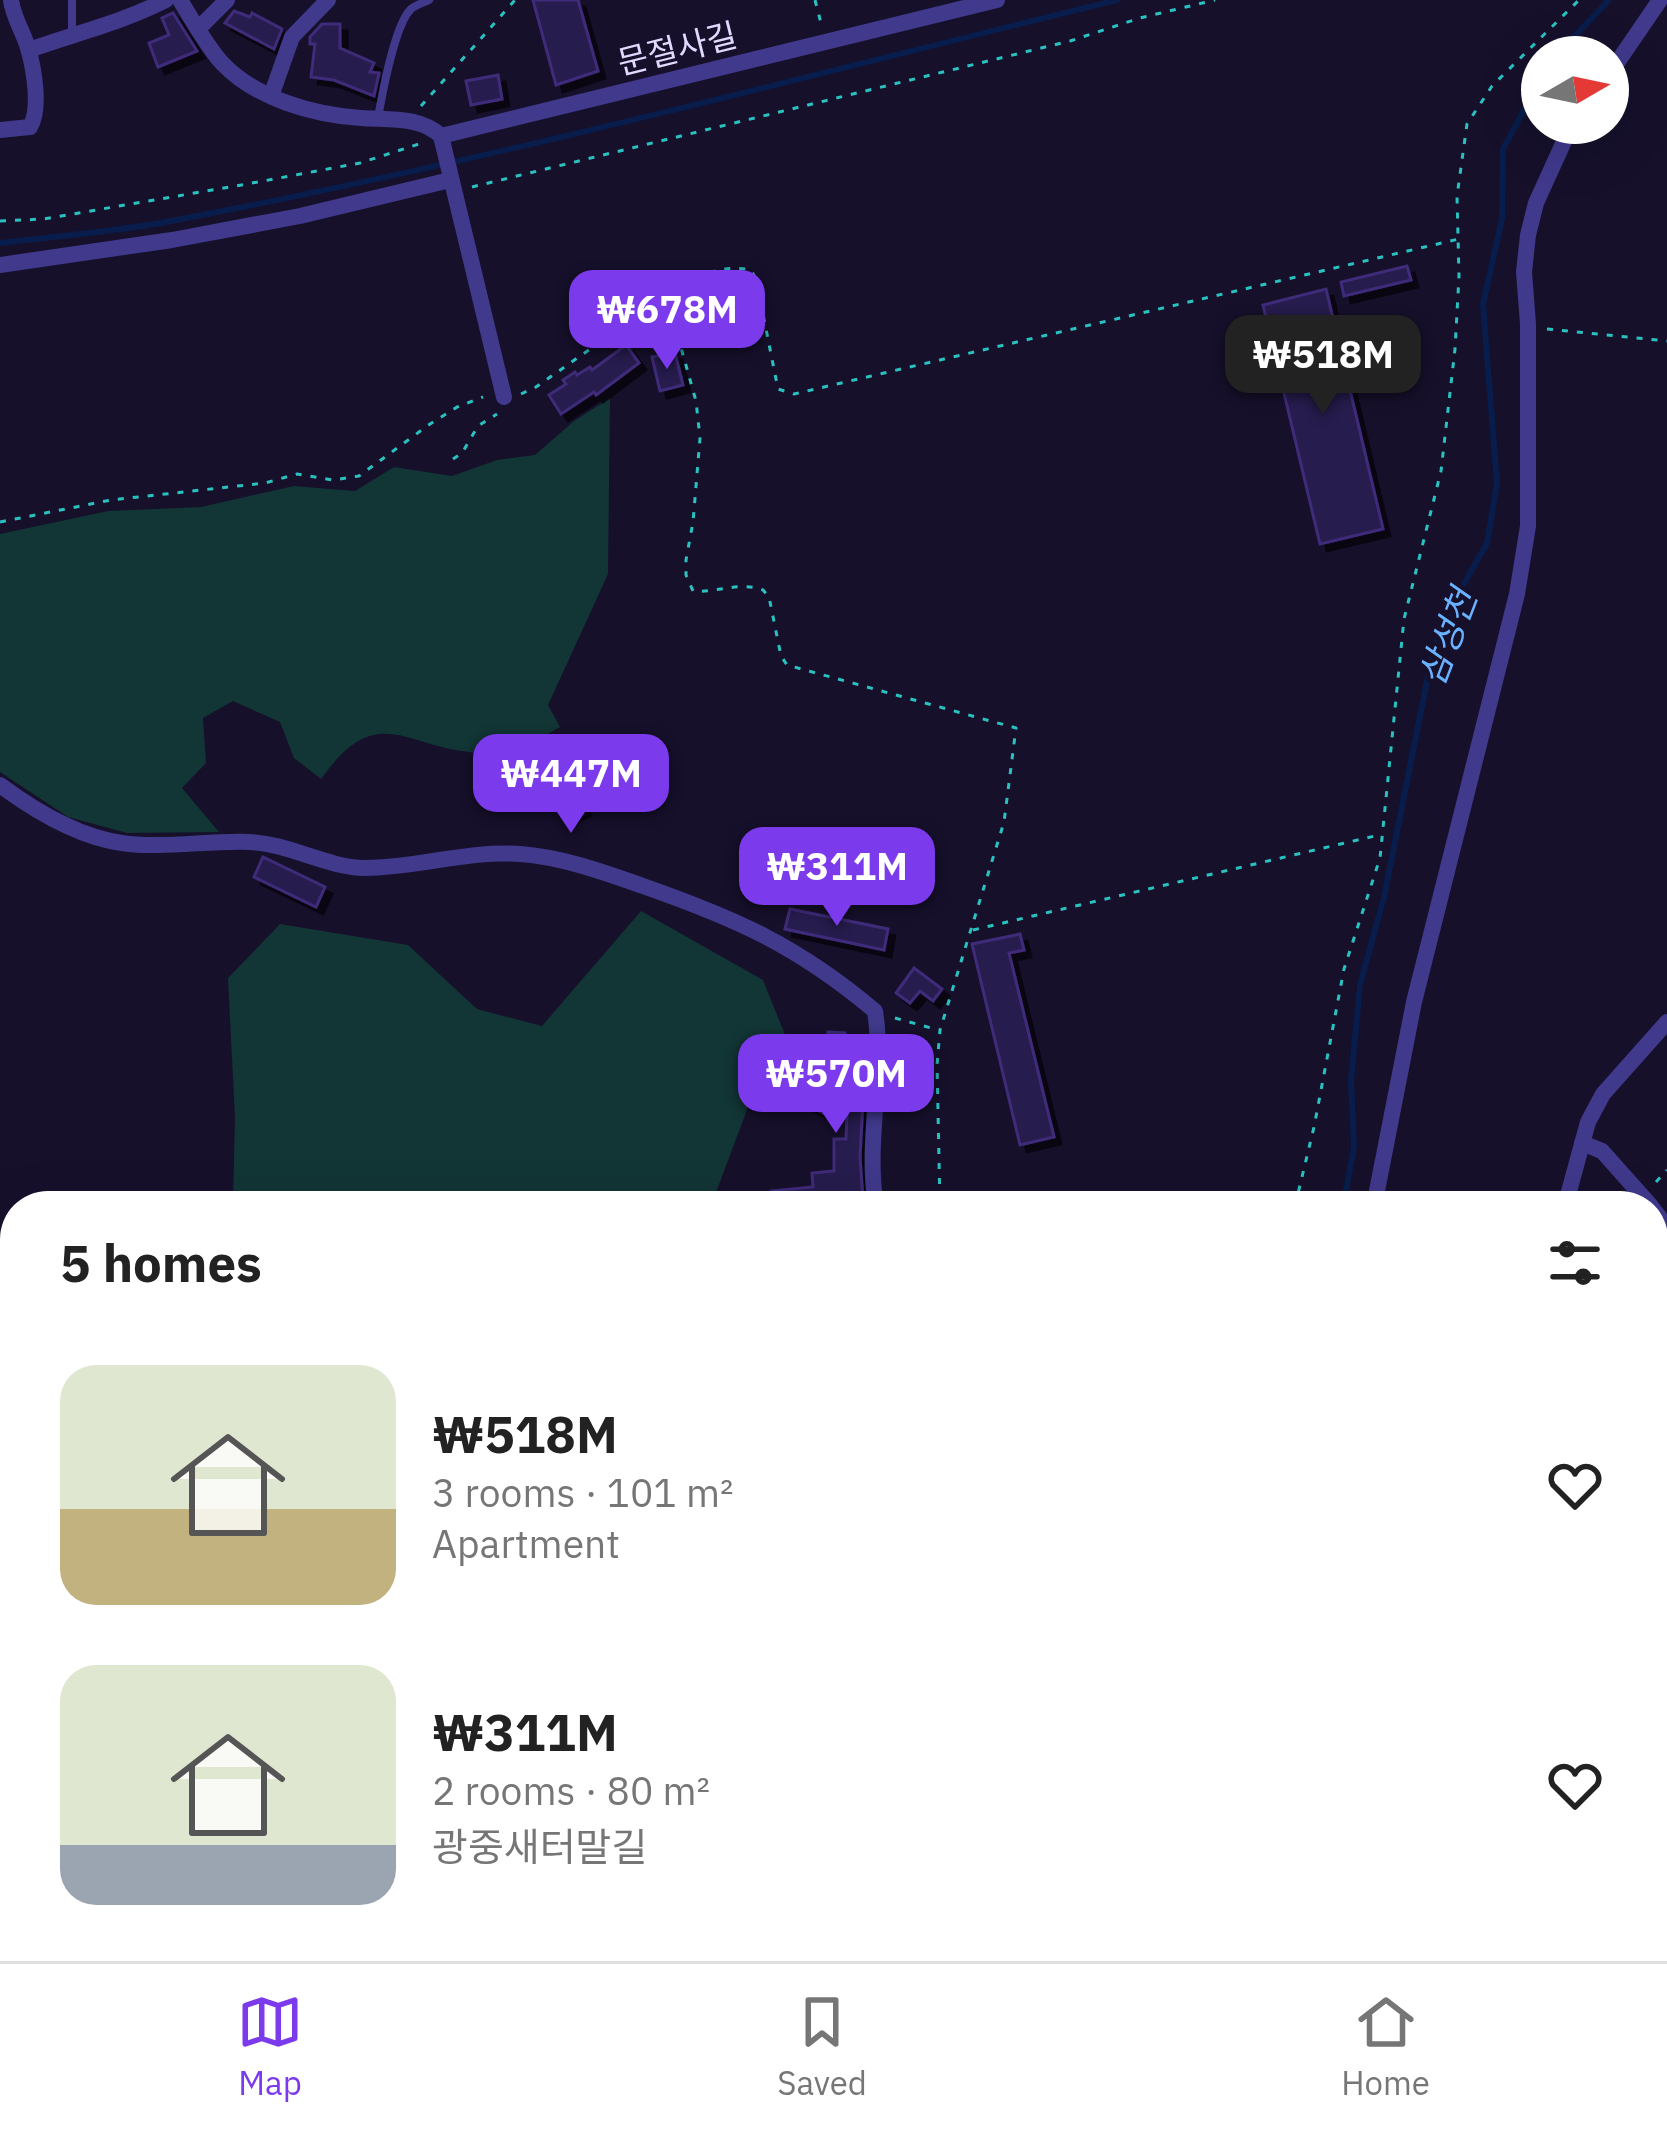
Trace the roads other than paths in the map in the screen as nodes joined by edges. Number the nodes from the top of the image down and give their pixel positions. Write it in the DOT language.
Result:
graph roads {
  1 [pos="10,0"];
  2 [pos="73,0"];
  3 [pos="166,0"];
  4 [pos="180,0"];
  5 [pos="227,0"];
  6 [pos="328,0"];
  7 [pos="429,0"];
  8 [pos="998,0"];
  9 [pos="1660,0"];
  10 [pos="198,29"];
  11 [pos="73,34"];
  12 [pos="1629,45"];
  13 [pos="29,50"];
  14 [pos="272,97"];
  15 [pos="378,119"];
  16 [pos="0,130"];
  17 [pos="442,141"];
  18 [pos="1563,144"];
  19 [pos="450,181"];
  20 [pos="0,265"];
  21 [pos="507,398"];
  22 [pos="0,784"];
  23 [pos="1667,1022"];
  24 [pos="1582,1143"];
  25 [pos="876,1191"];
  26 [pos="1377,1191"];
  27 [pos="1568,1191"];
  28 [pos="1638,1191"];
  1 -- 13 [label="street"];
  2 -- 11 [label="lane"];
  3 -- 11 [label="street"];
  4 -- 10 [label="street"];
  5 -- 10 [label="street"];
  6 -- 14 [label="street"];
  7 -- 15 [label="lane"];
  8 -- 17 [label="street, 문절사길"];
  9 -- 12 [label="street"];
  10 -- 14 [label="street"];
  11 -- 13 [label="street"];
  13 -- 16 [label="street"];
  14 -- 15 [label="street"];
  15 -- 17 [label="street"];
  17 -- 19 [label="street"];
  18 -- 26 [label="street"];
  19 -- 20 [label="street"];
  19 -- 21 [label="street"];
  22 -- 25 [label="street"];
  23 -- 24 [label="street"];
  24 -- 27 [label="street"];
  24 -- 28 [label="street"];
}
